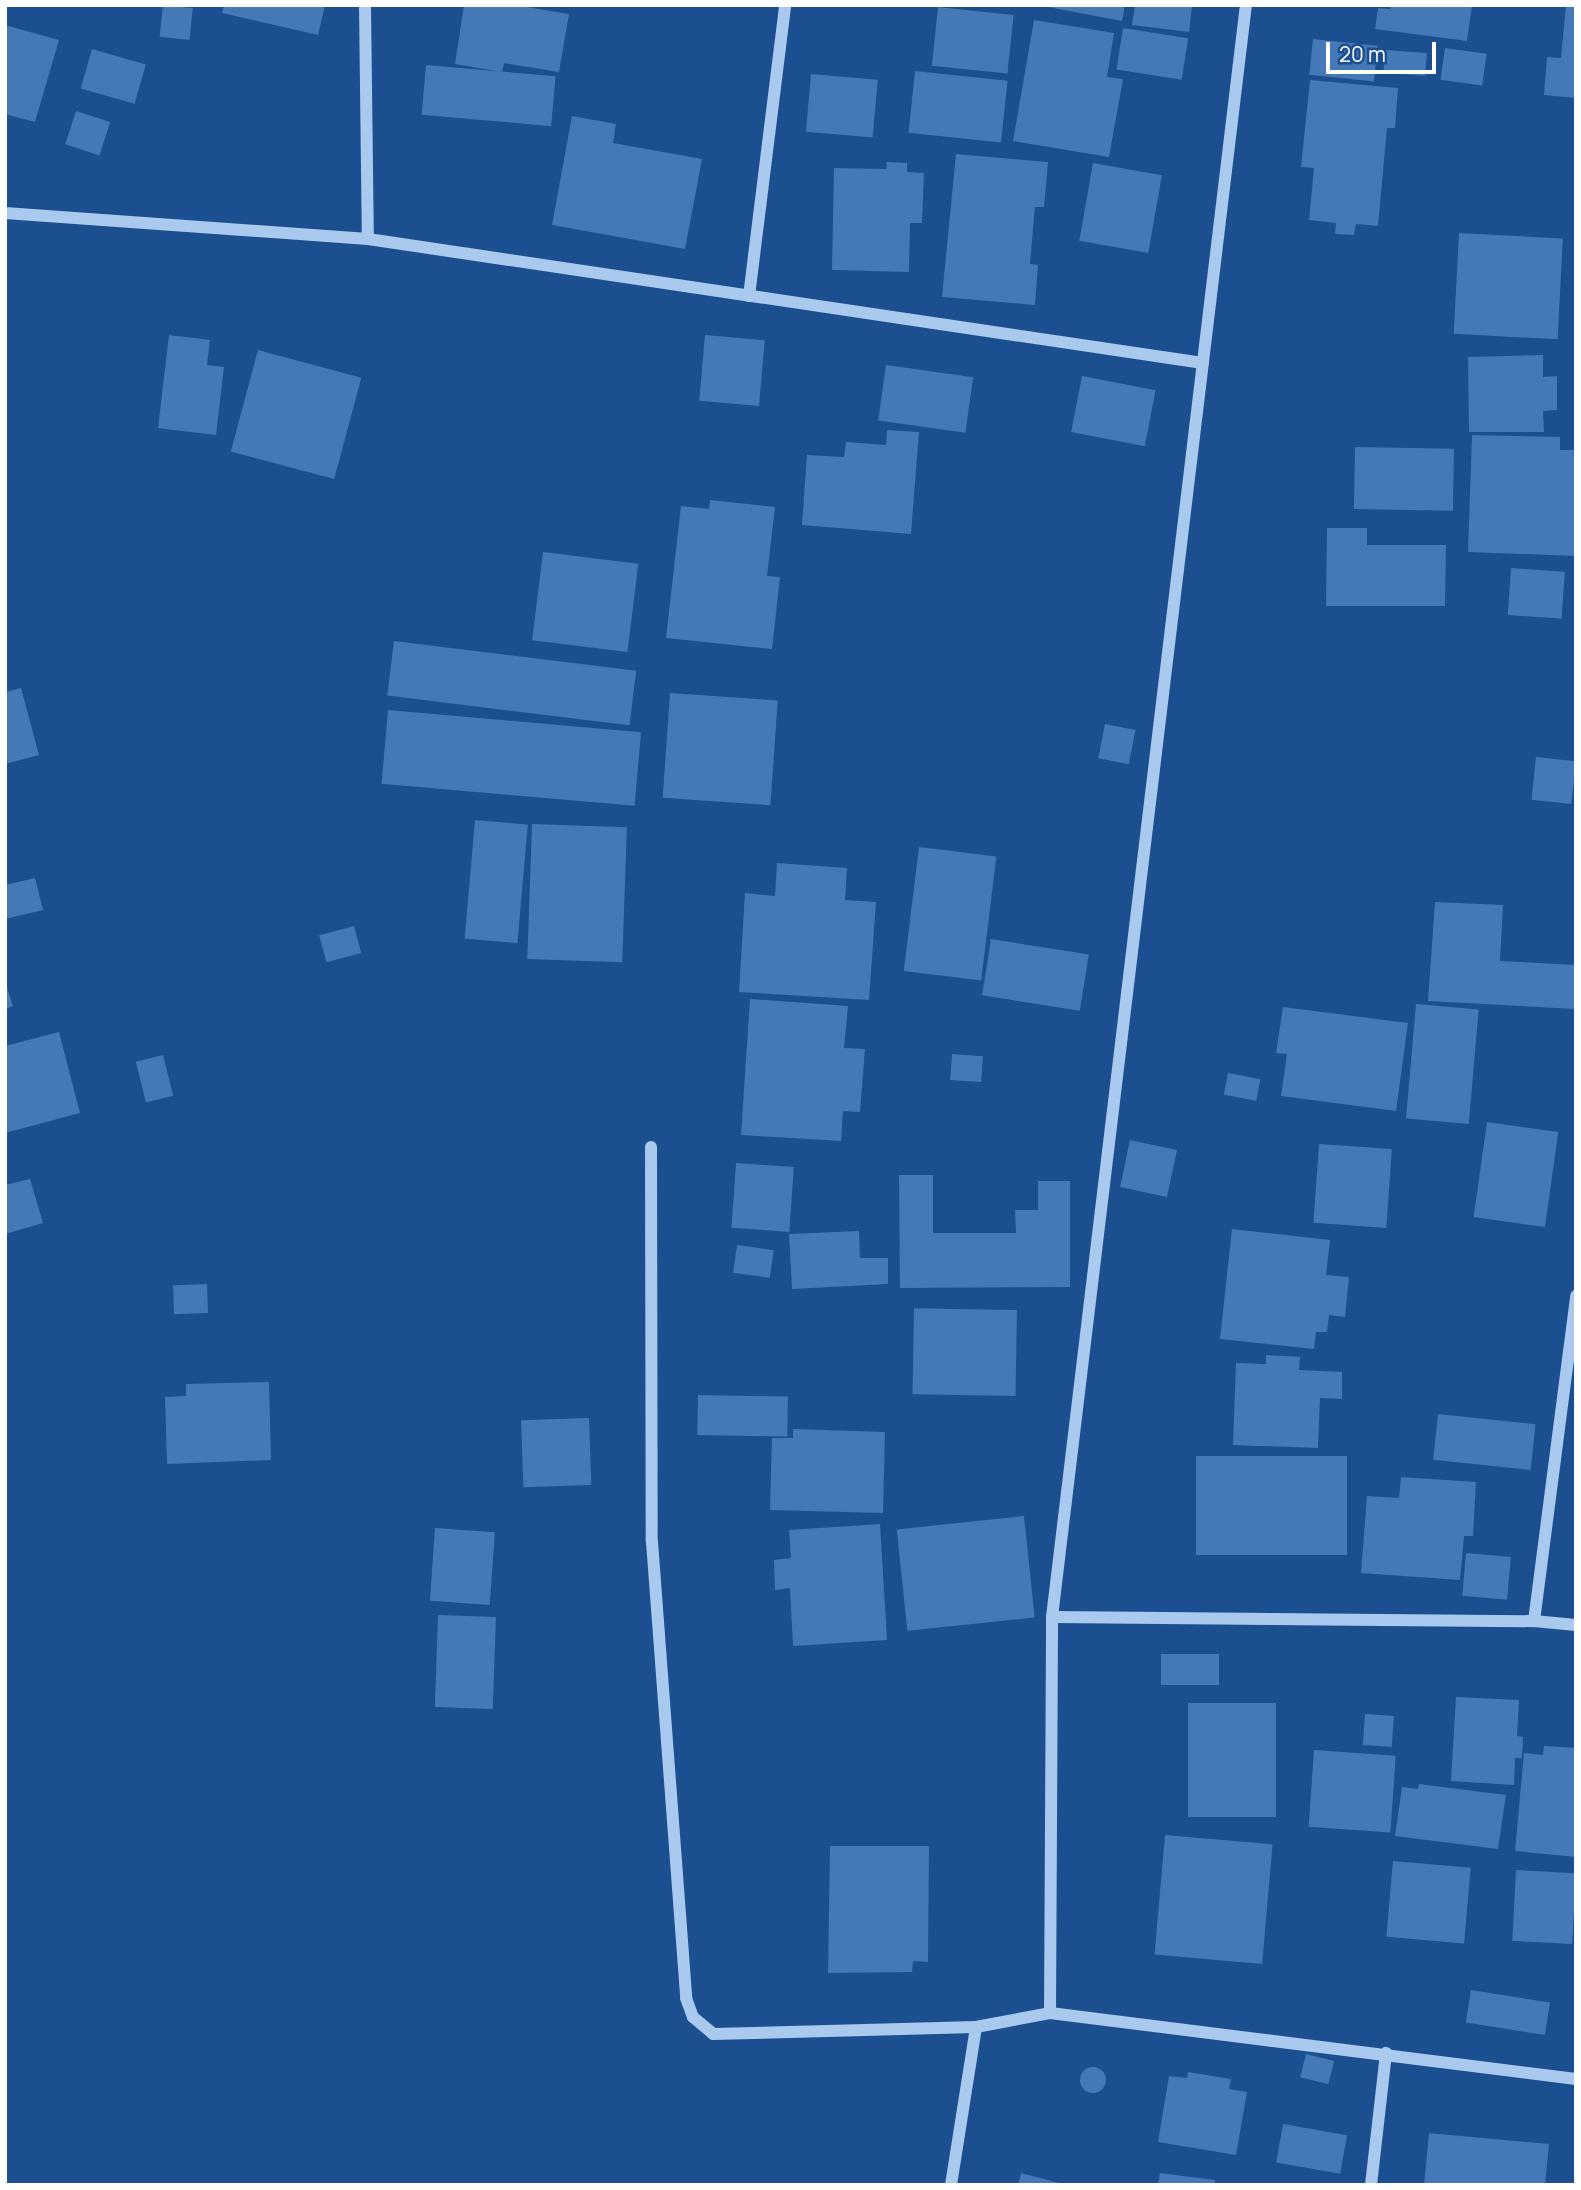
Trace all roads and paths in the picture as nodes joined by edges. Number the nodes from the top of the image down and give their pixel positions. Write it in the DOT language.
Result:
graph roads {
  1 [pos="365,5"];
  2 [pos="785,5"];
  3 [pos="1246,5"];
  4 [pos="5,213"];
  5 [pos="368,239"];
  6 [pos="749,296"];
  7 [pos="1203,363"];
  8 [pos="651,1147"];
  9 [pos="1576,1296"];
  10 [pos="1052,1616"];
  11 [pos="1534,1621"];
  12 [pos="1576,1625"];
  13 [pos="1050,2013"];
  14 [pos="976,2027"];
  15 [pos="1386,2053"];
  16 [pos="1576,2079"];
  17 [pos="951,2185"];
  18 [pos="1371,2185"];
  1 -- 5 [label="street"];
  2 -- 6 [label="street"];
  3 -- 7 [label="street"];
  4 -- 5 [label="street"];
  5 -- 6 [label="street"];
  6 -- 7 [label="street"];
  7 -- 10 [label="street"];
  8 -- 14 [label="street"];
  9 -- 11 [label="street"];
  10 -- 11 [label="street"];
  10 -- 13 [label="street"];
  11 -- 12 [label="street"];
  13 -- 14 [label="street"];
  13 -- 15 [label="street"];
  14 -- 17 [label="street"];
  15 -- 16 [label="street"];
  15 -- 18 [label="street"];
}
